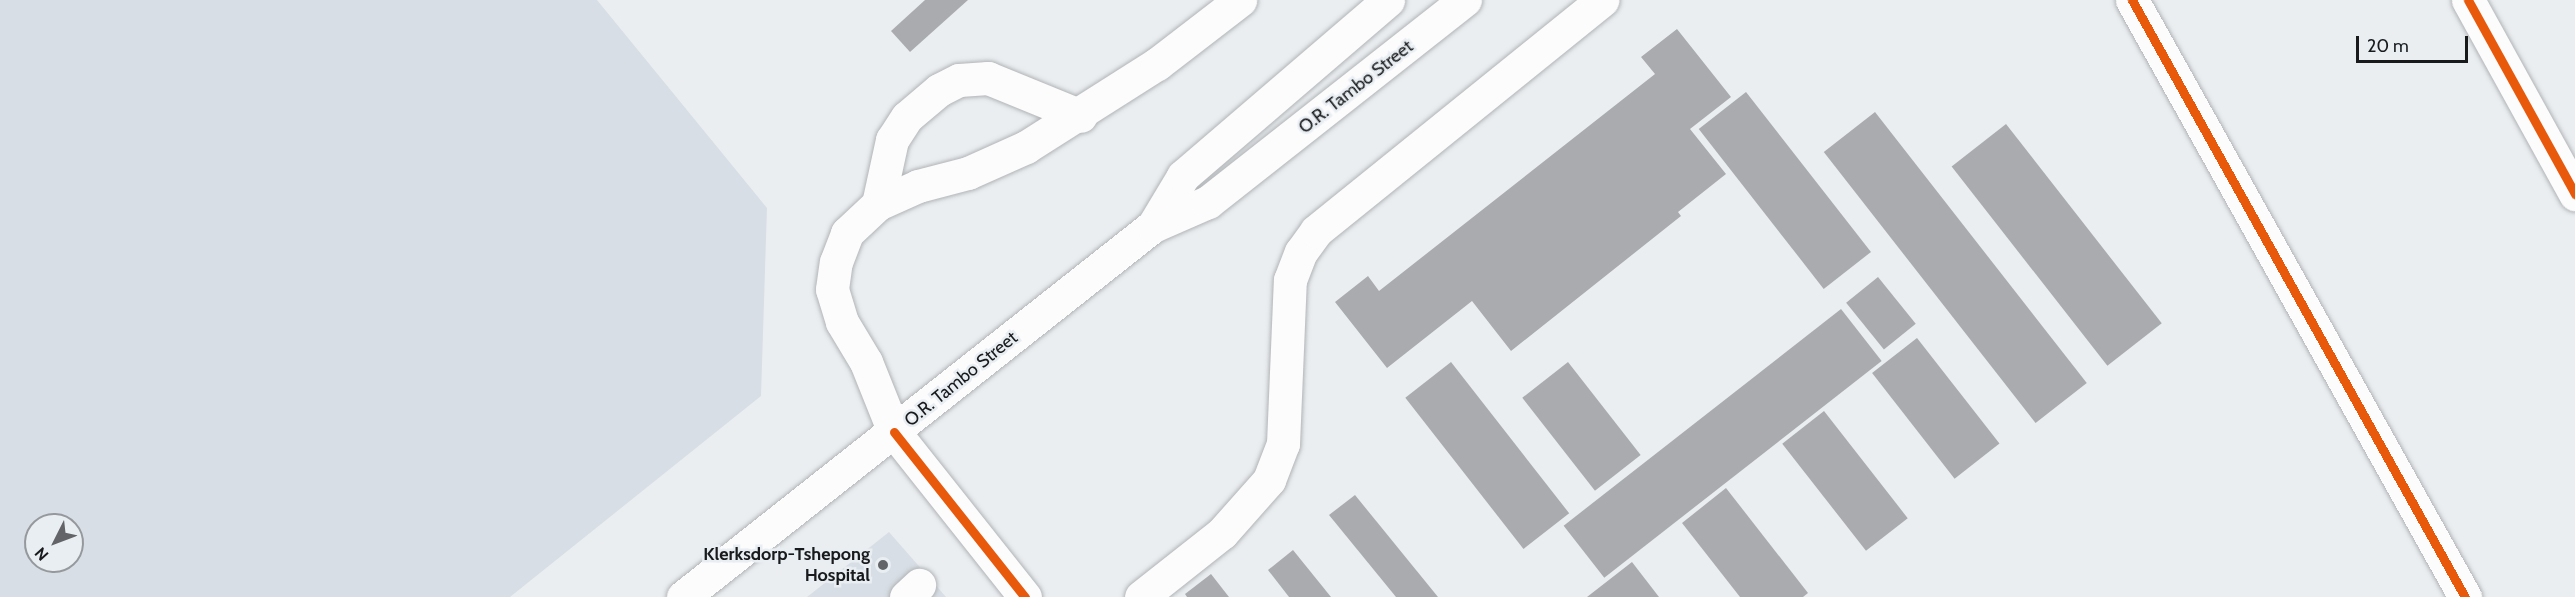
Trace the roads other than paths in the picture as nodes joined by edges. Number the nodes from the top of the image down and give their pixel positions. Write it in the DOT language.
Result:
graph roads {
  1 [pos="1240,0"];
  2 [pos="1388,0"];
  3 [pos="1465,0"];
  4 [pos="1602,0"];
  5 [pos="2132,0"];
  6 [pos="2468,0"];
  7 [pos="1081,116"];
  8 [pos="2575,194"];
  9 [pos="878,204"];
  10 [pos="1153,226"];
  11 [pos="894,432"];
  12 [pos="683,597"];
  13 [pos="1025,597"];
  14 [pos="1141,597"];
  15 [pos="2464,597"];
  1 -- 7 [label="main road"];
  2 -- 10 [label="main road, O.R. Tambo Street"];
  3 -- 10 [label="main road, O.R. Tambo Street"];
  4 -- 14 [label="main road"];
  5 -- 15 [label="main road"];
  6 -- 8 [label="main road"];
  7 -- 9 [label="main road"];
  7 -- 9 [label="main road"];
  9 -- 11 [label="main road"];
  10 -- 11 [label="main road, O.R. Tambo Street"];
  11 -- 12 [label="main road, O.R. Tambo Street"];
  11 -- 13 [label="main road"];
}
